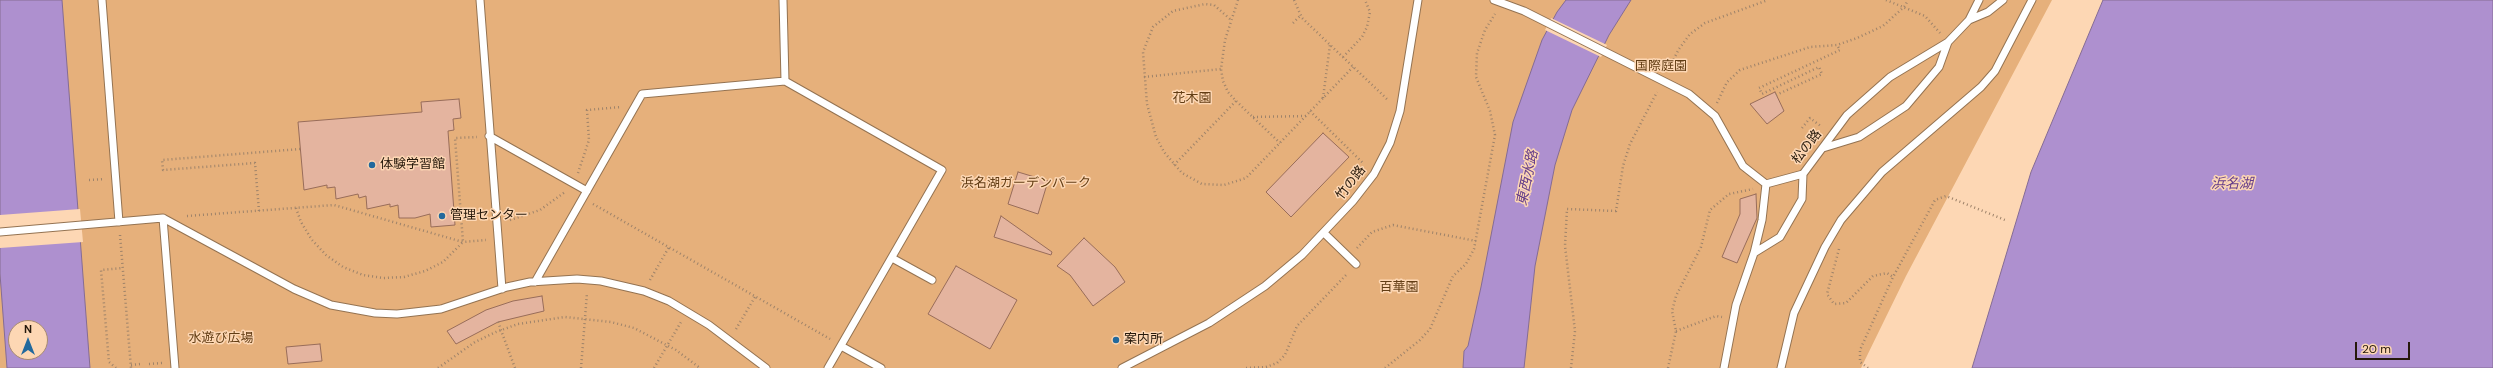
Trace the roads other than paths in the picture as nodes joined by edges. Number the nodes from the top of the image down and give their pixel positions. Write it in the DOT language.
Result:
graph roads {
  1 [pos="102,0"];
  2 [pos="480,0"];
  3 [pos="783,0"];
  4 [pos="1418,0"];
  5 [pos="1494,0"];
  6 [pos="1979,0"];
  7 [pos="2003,0"];
  8 [pos="2032,0"];
  9 [pos="1968,20"];
  10 [pos="1948,42"];
  11 [pos="785,81"];
  12 [pos="489,136"];
  13 [pos="1823,148"];
  14 [pos="1803,174"];
  15 [pos="1766,184"];
  16 [pos="587,191"];
  17 [pos="163,218"];
  18 [pos="119,222"];
  19 [pos="0,232"];
  20 [pos="1324,233"];
  21 [pos="1754,253"];
  22 [pos="892,258"];
  23 [pos="1356,264"];
  24 [pos="932,280"];
  25 [pos="535,282"];
  26 [pos="502,289"];
  27 [pos="841,346"];
  28 [pos="175,368"];
  29 [pos="766,368"];
  30 [pos="828,368"];
  31 [pos="881,368"];
  32 [pos="1122,368"];
  33 [pos="1724,368"];
  34 [pos="1781,368"];
  1 -- 18 [label="lane"];
  2 -- 12 [label="lane"];
  3 -- 11 [label="lane"];
  4 -- 20 [label="lane, 竹の路"];
  5 -- 15 [label="lane"];
  6 -- 9 [label="lane, 松の路"];
  7 -- 9 [label="lane"];
  8 -- 34 [label="lane"];
  9 -- 10 [label="lane, 松の路"];
  10 -- 13 [label="lane, 松の路"];
  10 -- 13 [label="lane"];
  11 -- 16 [label="lane"];
  11 -- 22 [label="lane"];
  12 -- 16 [label="lane"];
  12 -- 26 [label="lane"];
  13 -- 14 [label="lane, 松の路"];
  14 -- 15 [label="lane, 松の路"];
  14 -- 21 [label="lane"];
  15 -- 21 [label="lane"];
  16 -- 25 [label="lane"];
  17 -- 18 [label="lane"];
  17 -- 26 [label="lane"];
  17 -- 28 [label="lane"];
  18 -- 19 [label="lane"];
  20 -- 23 [label="lane"];
  20 -- 32 [label="lane, 竹の路"];
  21 -- 33 [label="lane"];
  22 -- 24 [label="lane"];
  22 -- 27 [label="lane"];
  25 -- 26 [label="lane"];
  25 -- 29 [label="lane"];
  27 -- 30 [label="lane"];
  27 -- 31 [label="lane"];
}
